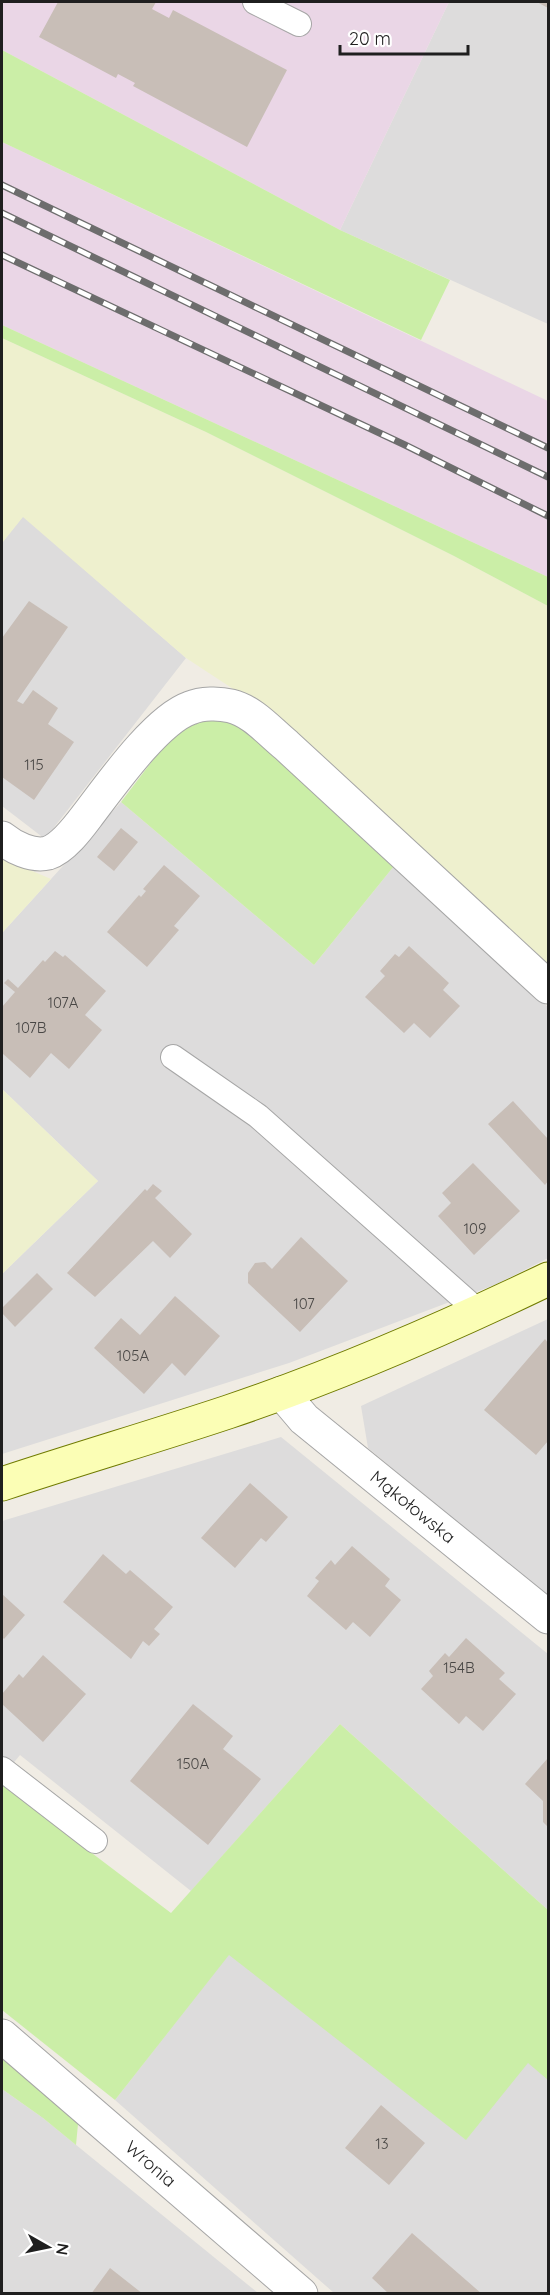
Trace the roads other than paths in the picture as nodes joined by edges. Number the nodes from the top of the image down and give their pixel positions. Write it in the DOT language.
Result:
graph roads {
  1 [pos="255,2"];
  2 [pos="299,24"];
  3 [pos="2,838"];
  4 [pos="549,987"];
  5 [pos="173,1058"];
  6 [pos="549,1279"];
  7 [pos="479,1312"];
  8 [pos="282,1393"];
  9 [pos="2,1484"];
  10 [pos="549,1617"];
  11 [pos="2,1769"];
  12 [pos="95,1841"];
  13 [pos="2,2036"];
  14 [pos="301,2294"];
  1 -- 2 [label="lane"];
  3 -- 4 [label="street"];
  5 -- 7 [label="lane"];
  6 -- 7 [label="street"];
  7 -- 8 [label="street"];
  8 -- 9 [label="street"];
  8 -- 10 [label="street, Mąkołowska"];
  11 -- 12 [label="lane"];
  13 -- 14 [label="street, Wronia"];
}
